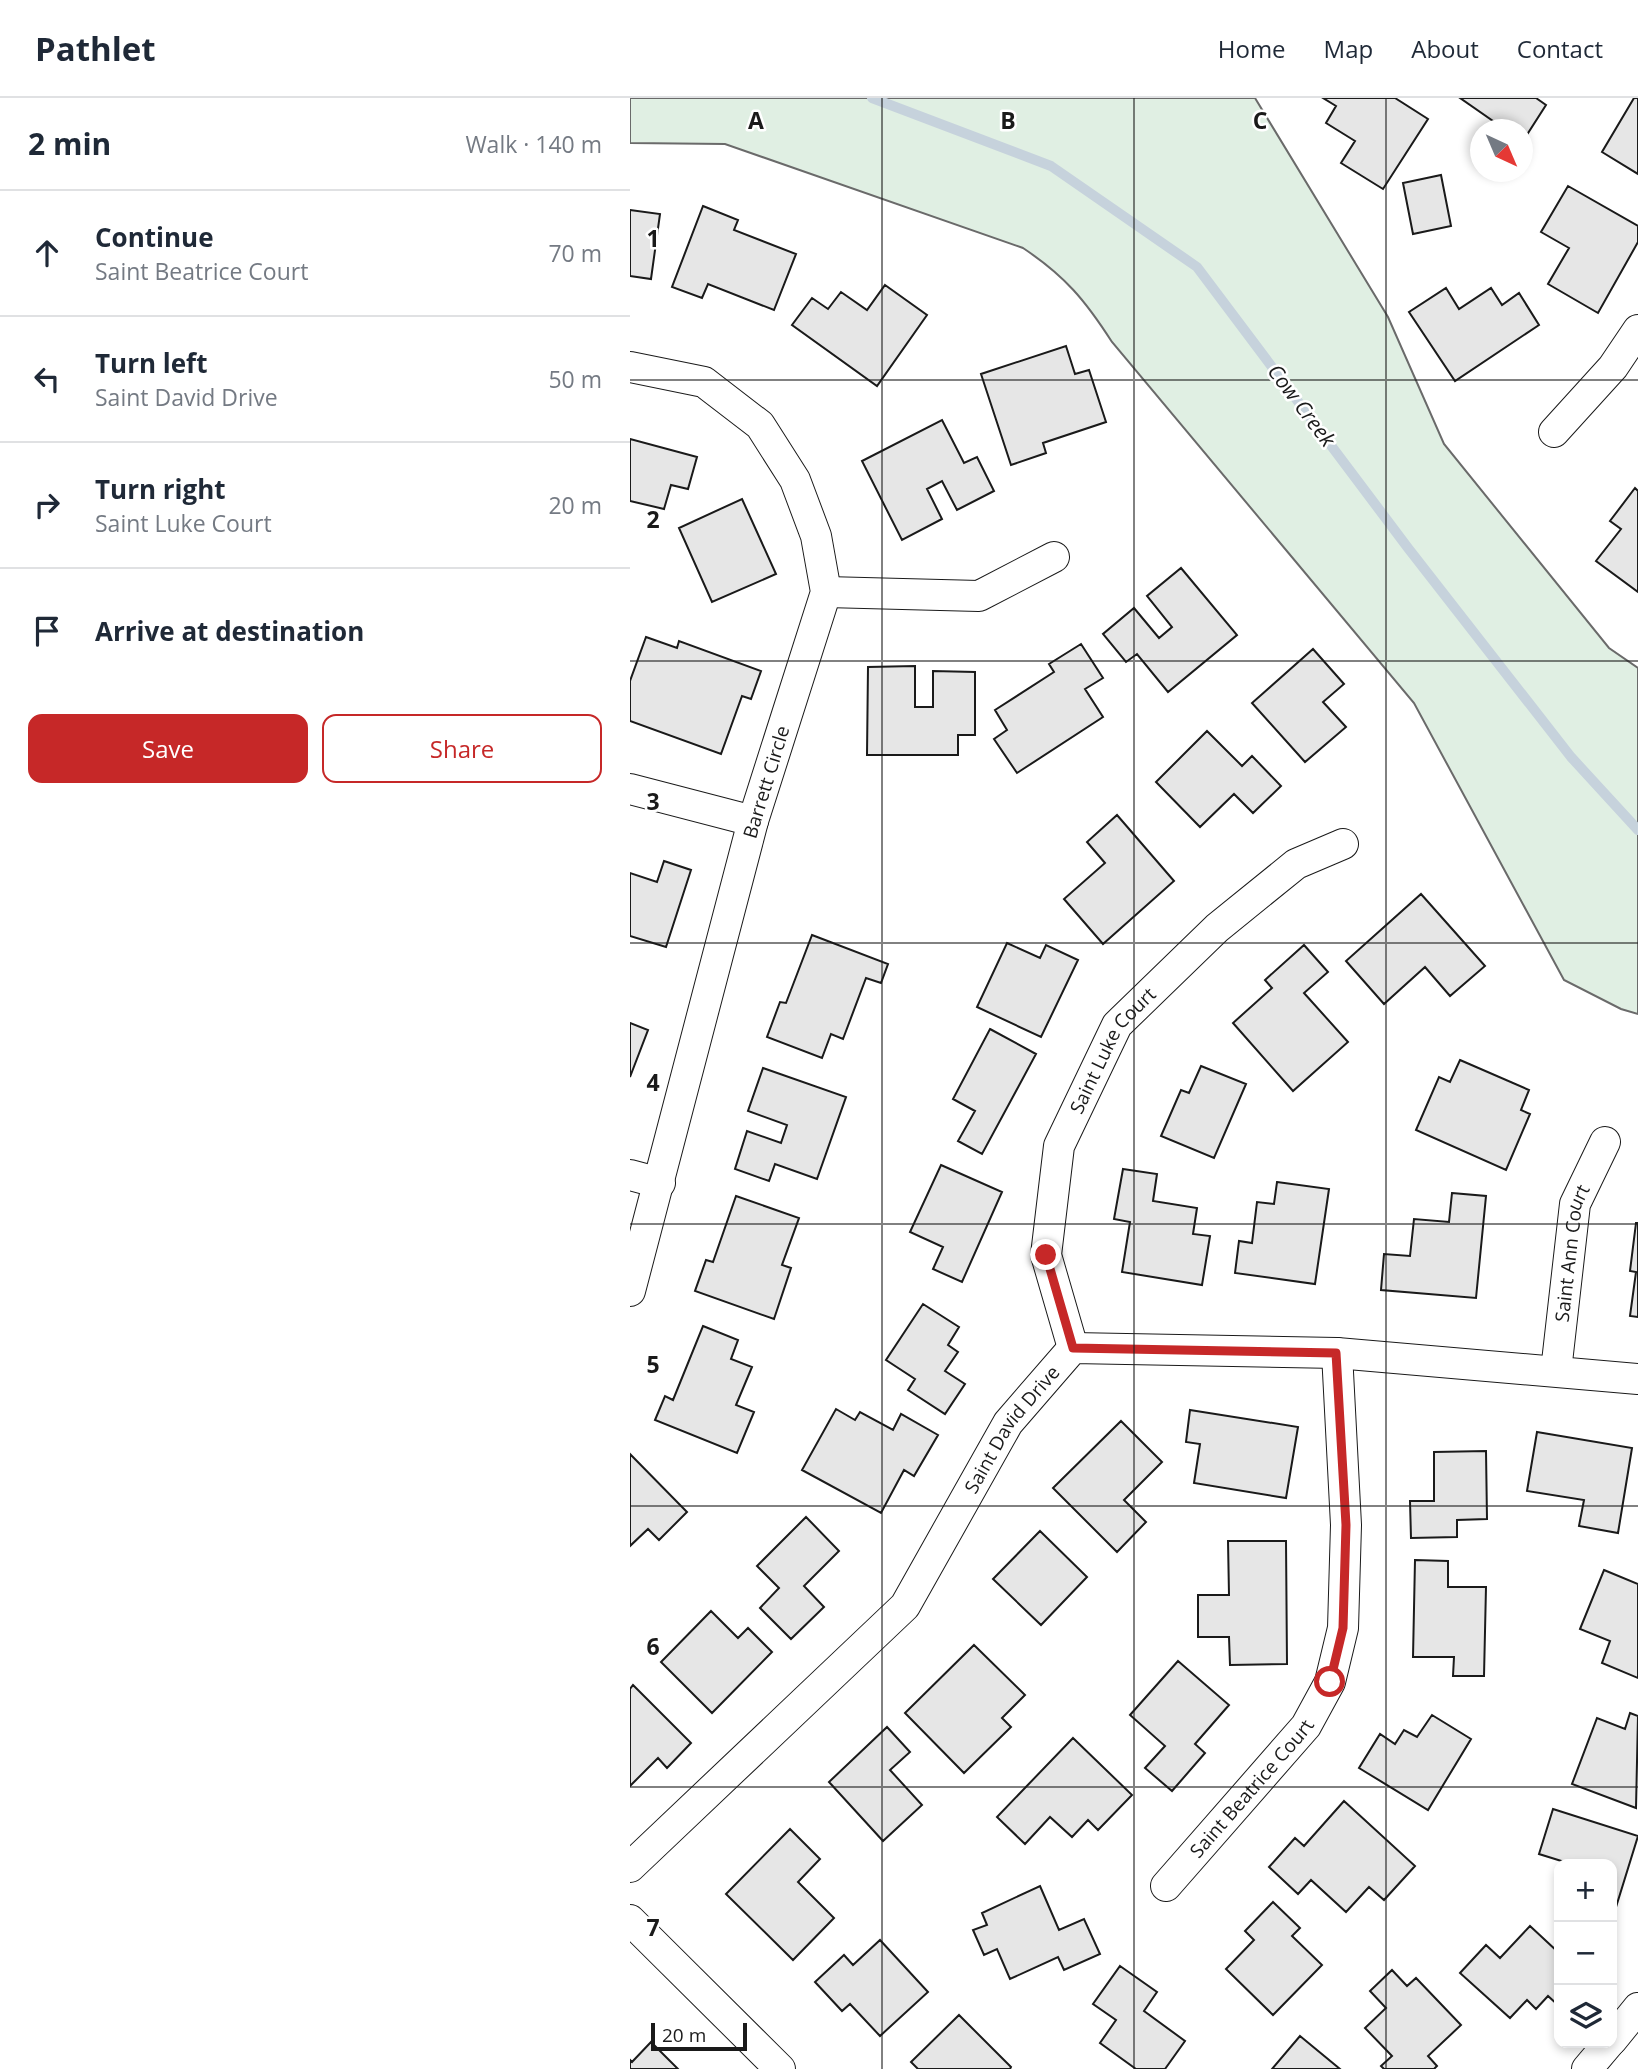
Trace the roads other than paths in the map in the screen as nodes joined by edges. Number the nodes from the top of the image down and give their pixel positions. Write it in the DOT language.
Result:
graph roads {
  1 [pos="1638,330"];
  2 [pos="630,366"];
  3 [pos="1554,432"];
  4 [pos="1054,557"];
  5 [pos="826,592"];
  6 [pos="630,789"];
  7 [pos="753,821"];
  8 [pos="1343,844"];
  9 [pos="1605,1142"];
  10 [pos="630,1175"];
  11 [pos="660,1183"];
  12 [pos="630,1291"];
  13 [pos="1073,1348"];
  14 [pos="1336,1353"];
  15 [pos="1556,1371"];
  16 [pos="1638,1379"];
  17 [pos="630,1867"];
  18 [pos="1166,1886"];
  19 [pos="630,1920"];
  20 [pos="1638,2008"];
  21 [pos="1617,2033"];
  22 [pos="1604,2048"];
  23 [pos="780,2069"];
  24 [pos="1587,2069"];
  1 -- 3 [label="street"];
  2 -- 5 [label="street, Barrett Circle"];
  4 -- 5 [label="street"];
  5 -- 7 [label="street, Barrett Circle"];
  6 -- 7 [label="street"];
  7 -- 11 [label="street, Barrett Circle"];
  8 -- 13 [label="street, Saint Luke Court"];
  9 -- 15 [label="street, Saint Ann Court"];
  10 -- 11 [label="street"];
  11 -- 12 [label="street, Barrett Circle"];
  13 -- 14 [label="street, Saint David Drive"];
  13 -- 17 [label="street, Saint David Drive"];
  14 -- 15 [label="street, Saint David Drive"];
  14 -- 18 [label="street, Saint Beatrice Court"];
  15 -- 16 [label="street, Saint David Drive"];
  19 -- 23 [label="street"];
  20 -- 21 [label="street"];
  22 -- 24 [label="street"];
}
